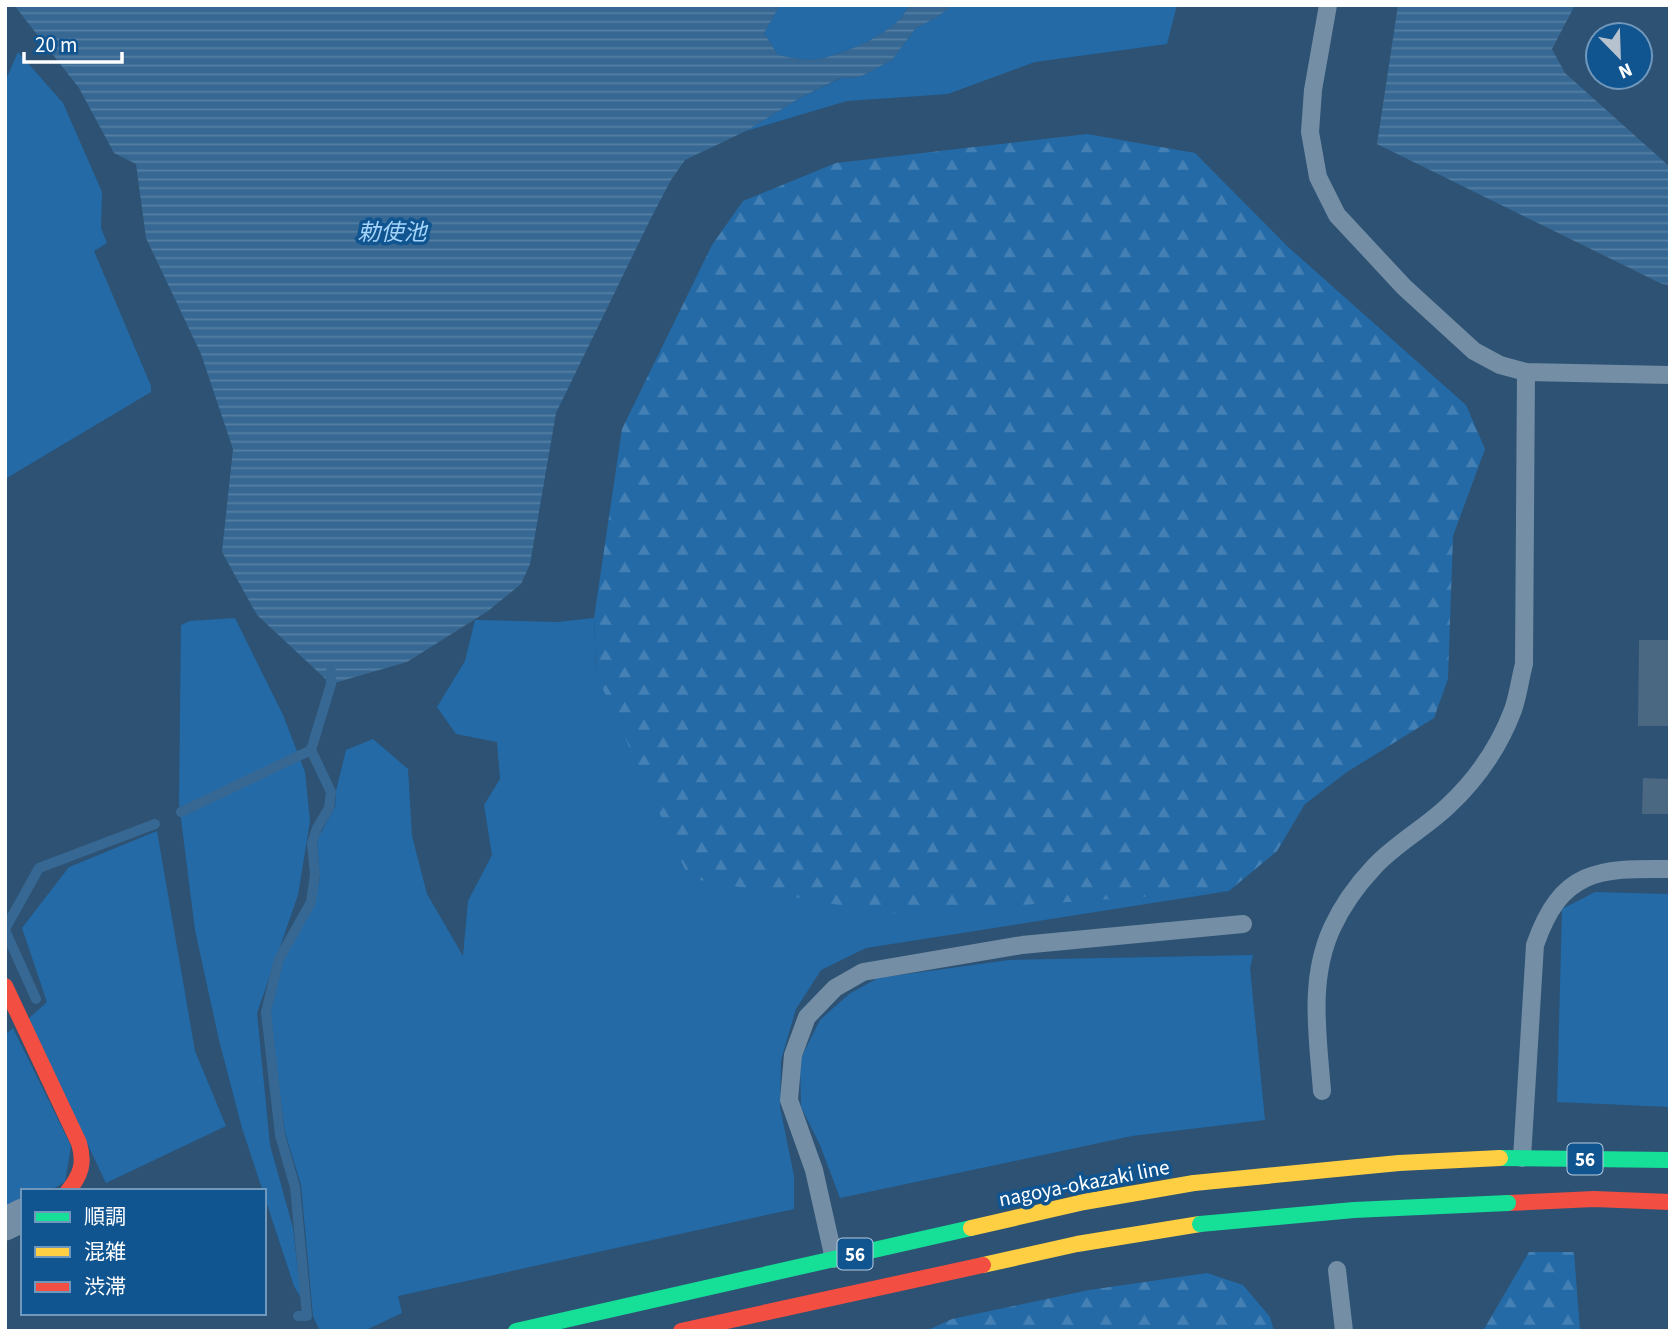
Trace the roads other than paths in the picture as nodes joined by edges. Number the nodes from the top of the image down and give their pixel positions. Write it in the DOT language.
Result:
graph roads {
  1 [pos="1328,5"];
  2 [pos="1526,372"];
  3 [pos="1670,375"];
  4 [pos="1670,869"];
  5 [pos="1243,923"];
  6 [pos="5,986"];
  7 [pos="1322,1091"];
  8 [pos="1522,1158"];
  9 [pos="1670,1160"];
  10 [pos="70,1189"];
  11 [pos="1670,1202"];
  12 [pos="21,1216"];
  13 [pos="5,1224"];
  14 [pos="834,1259"];
  15 [pos="1338,1270"];
  16 [pos="771,1311"];
  17 [pos="516,1331"];
  18 [pos="681,1331"];
  19 [pos="776,1331"];
  20 [pos="1344,1331"];
  1 -- 2 [label="lane"];
  2 -- 3 [label="lane"];
  2 -- 7 [label="lane"];
  4 -- 8 [label="lane"];
  5 -- 14 [label="lane"];
  6 -- 10 [label="main road"];
  8 -- 9 [label="main road, nagoya-okazaki line / 56"];
  8 -- 14 [label="main road, nagoya-okazaki line / 56, bridge"];
  11 -- 16 [label="main road, 56, bridge"];
  12 -- 13 [label="street"];
  14 -- 17 [label="main road, nagoya-okazaki line / 56"];
  15 -- 20 [label="lane"];
  16 -- 18 [label="main road, 56"];
  16 -- 19 [label="lane"];
}
